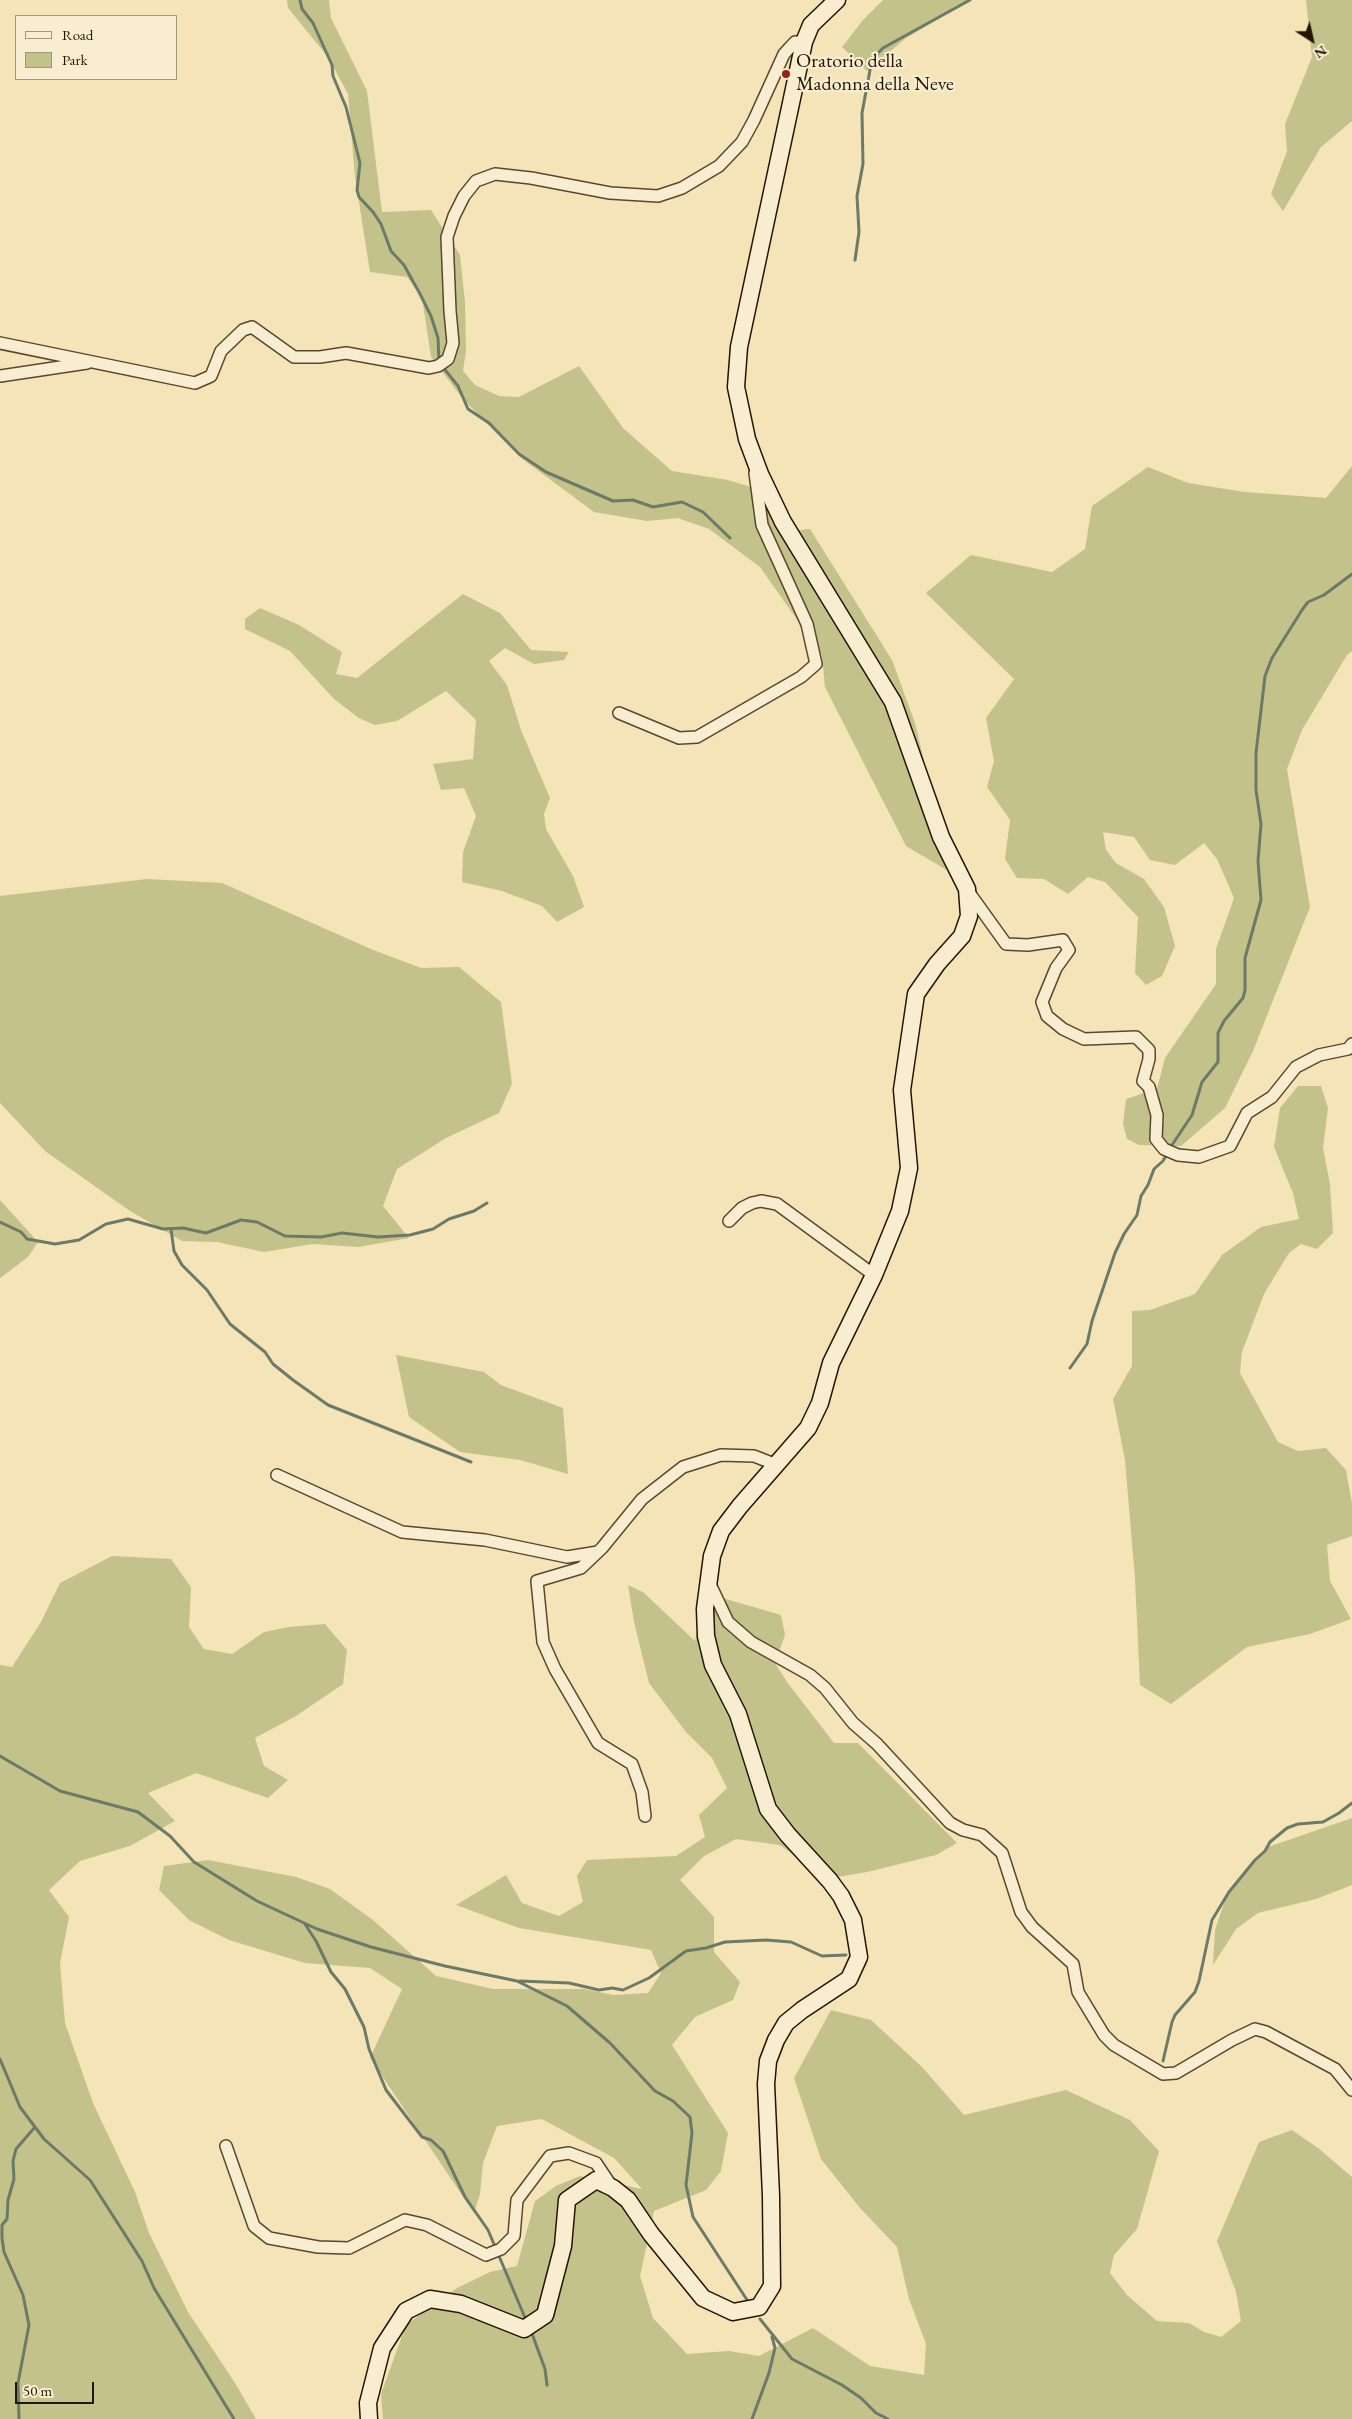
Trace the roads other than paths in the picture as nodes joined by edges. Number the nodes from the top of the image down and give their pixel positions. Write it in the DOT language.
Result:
graph roads {
  1 [pos="838,0"];
  2 [pos="804,42"];
  3 [pos="0,343"];
  4 [pos="96,362"];
  5 [pos="0,376"];
  6 [pos="752,454"];
  7 [pos="619,713"];
  8 [pos="967,889"];
  9 [pos="1352,1044"];
  10 [pos="730,1221"];
  11 [pos="874,1275"];
  12 [pos="777,1465"];
  13 [pos="277,1476"];
  14 [pos="598,1552"];
  15 [pos="708,1581"];
  16 [pos="645,1816"];
  17 [pos="1352,2090"];
  18 [pos="226,2146"];
  19 [pos="613,2188"];
  20 [pos="369,2419"];
  1 -- 2 [label="street"];
  2 -- 4 [label="street"];
  2 -- 6 [label="street"];
  3 -- 4 [label="street"];
  4 -- 5 [label="street"];
  6 -- 7 [label="street"];
  6 -- 8 [label="street"];
  8 -- 9 [label="street"];
  8 -- 11 [label="street"];
  10 -- 11 [label="street"];
  11 -- 12 [label="street"];
  12 -- 14 [label="street"];
  12 -- 15 [label="street"];
  13 -- 14 [label="street"];
  14 -- 16 [label="street"];
  15 -- 17 [label="street"];
  15 -- 19 [label="street"];
  18 -- 19 [label="street"];
  19 -- 20 [label="street"];
}
